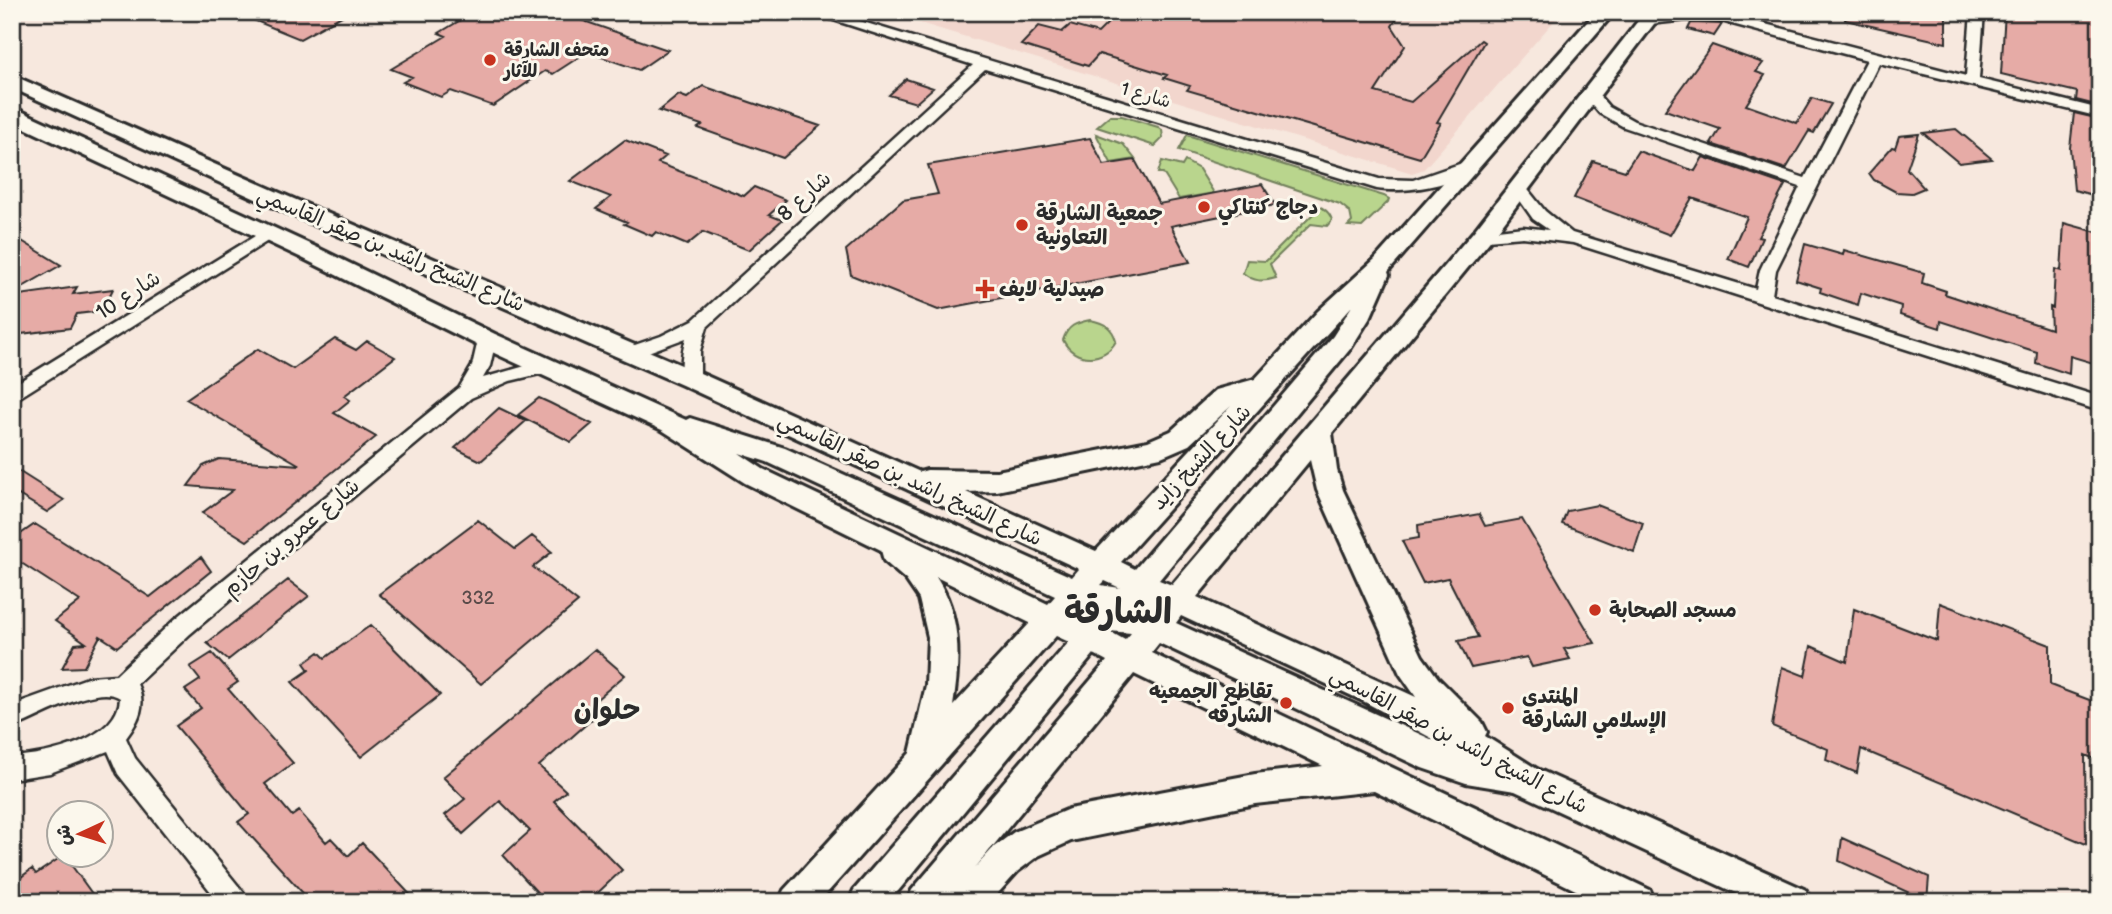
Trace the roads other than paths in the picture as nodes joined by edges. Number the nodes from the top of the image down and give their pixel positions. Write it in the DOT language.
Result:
graph roads {
  1 [pos="815,12"];
  2 [pos="1606,12"];
  3 [pos="1703,12"];
  4 [pos="1978,12"];
  5 [pos="1651,16"];
  6 [pos="1721,19"];
  7 [pos="1875,58"];
  8 [pos="982,64"];
  9 [pos="12,81"];
  10 [pos="1972,82"];
  11 [pos="1591,95"];
  12 [pos="2100,113"];
  13 [pos="12,114"];
  14 [pos="181,156"];
  15 [pos="108,159"];
  16 [pos="1468,166"];
  17 [pos="1809,185"];
  18 [pos="1520,188"];
  19 [pos="268,233"];
  20 [pos="1481,237"];
  21 [pos="1574,238"];
  22 [pos="1382,264"];
  23 [pos="1763,298"];
  24 [pos="699,324"];
  25 [pos="487,340"];
  26 [pos="632,352"];
  27 [pos="546,366"];
  28 [pos="691,379"];
  29 [pos="17,386"];
  30 [pos="1265,387"];
  31 [pos="465,393"];
  32 [pos="2100,404"];
  33 [pos="671,423"];
  34 [pos="1320,430"];
  35 [pos="902,476"];
  36 [pos="872,534"];
  37 [pos="1163,553"];
  38 [pos="1100,566"];
  39 [pos="1198,575"];
  40 [pos="1076,592"];
  41 [pos="1176,601"];
  42 [pos="1122,613"];
  43 [pos="1050,620"];
  44 [pos="1027,645"];
  45 [pos="1128,658"];
  46 [pos="1062,672"];
  47 [pos="121,685"];
  48 [pos="13,717"];
  49 [pos="113,735"];
  50 [pos="924,758"];
  51 [pos="23,766"];
  52 [pos="1373,776"];
  53 [pos="1526,780"];
  54 [pos="12,782"];
  55 [pos="235,902"];
  56 [pos="796,902"];
  57 [pos="866,902"];
  58 [pos="924,902"];
  59 [pos="966,902"];
  60 [pos="1638,902"];
  61 [pos="1794,902"];
  1 -- 8 [label="street, شارع 1"];
  2 -- 16 [label="main road, شارع الشيخ زايد"];
  3 -- 6 [label="street"];
  4 -- 10 [label="street"];
  5 -- 6 [label="street"];
  5 -- 11 [label="main road"];
  6 -- 7 [label="street"];
  7 -- 10 [label="street"];
  7 -- 17 [label="street"];
  8 -- 16 [label="street, شارع 1"];
  8 -- 24 [label="street, شارع 8"];
  9 -- 14 [label="main road, شارع الشيخ راشد بن صقر القاسمي"];
  10 -- 12 [label="street"];
  11 -- 17 [label="street"];
  11 -- 18 [label="main road"];
  13 -- 15 [label="main road, شارع الشيخ راشد بن صقر القاسمي"];
  14 -- 15 [label="main road"];
  14 -- 26 [label="main road, شارع الشيخ راشد بن صقر القاسمي"];
  15 -- 19 [label="main road, شارع الشيخ راشد بن صقر القاسمي"];
  16 -- 22 [label="main road, شارع الشيخ زايد"];
  17 -- 23 [label="street"];
  18 -- 20 [label="main road"];
  18 -- 21 [label="street"];
  19 -- 25 [label="main road, شارع الشيخ راشد بن صقر القاسمي"];
  19 -- 29 [label="street, شارع 10"];
  20 -- 21 [label="street"];
  20 -- 34 [label="main road"];
  21 -- 23 [label="street"];
  22 -- 30 [label="main road, شارع الشيخ زايد"];
  22 -- 37 [label="main road"];
  23 -- 32 [label="street"];
  24 -- 26 [label="street, شارع 8"];
  24 -- 28 [label="street"];
  25 -- 27 [label="main road, شارع الشيخ راشد بن صقر القاسمي"];
  25 -- 31 [label="street, شارع عمرو بن حازم"];
  26 -- 28 [label="main road, شارع الشيخ راشد بن صقر القاسمي"];
  27 -- 31 [label="street, شارع عمرو بن حازم"];
  27 -- 33 [label="main road, شارع الشيخ راشد بن صقر القاسمي"];
  28 -- 35 [label="main road, شارع الشيخ راشد بن صقر القاسمي"];
  30 -- 35 [label="main road"];
  30 -- 38 [label="main road, شارع الشيخ زايد"];
  31 -- 47 [label="street, شارع عمرو بن حازم"];
  33 -- 36 [label="main road, شارع الشيخ راشد بن صقر القاسمي"];
  33 -- 40 [label="main road"];
  34 -- 39 [label="main road"];
  34 -- 53 [label="main road"];
  35 -- 38 [label="main road, شارع الشيخ راشد بن صقر القاسمي"];
  36 -- 43 [label="main road, شارع الشيخ راشد بن صقر القاسمي"];
  36 -- 50 [label="main road"];
  37 -- 39 [label="main road"];
  37 -- 42 [label="main road"];
  38 -- 40 [label="main road, شارع الشيخ زايد"];
  38 -- 42 [label="main road, شارع الشيخ راشد بن صقر القاسمي"];
  39 -- 41 [label="main road"];
  40 -- 42 [label="main road"];
  40 -- 43 [label="main road, شارع الشيخ زايد"];
  41 -- 42 [label="main road, شارع الشيخ راشد بن صقر القاسمي"];
  41 -- 53 [label="main road, شارع الشيخ راشد بن صقر القاسمي"];
  42 -- 43 [label="main road"];
  42 -- 45 [label="main road"];
  42 -- 45 [label="main road, شارع الشيخ راشد بن صقر القاسمي"];
  42 -- 46 [label="main road"];
  42 -- 53 [label="main road"];
  43 -- 44 [label="main road, شارع الشيخ زايد"];
  44 -- 46 [label="main road"];
  44 -- 50 [label="main road, شارع الشيخ زايد"];
  45 -- 52 [label="main road, شارع الشيخ راشد بن صقر القاسمي"];
  45 -- 58 [label="main road"];
  46 -- 57 [label="main road"];
  47 -- 48 [label="street"];
  47 -- 49 [label="street"];
  49 -- 51 [label="street"];
  49 -- 55 [label="street"];
  50 -- 56 [label="main road, شارع الشيخ زايد"];
  51 -- 54 [label="street"];
  52 -- 59 [label="main road"];
  52 -- 60 [label="main road, شارع الشيخ راشد بن صقر القاسمي"];
  53 -- 61 [label="main road, شارع الشيخ راشد بن صقر القاسمي"];
}
